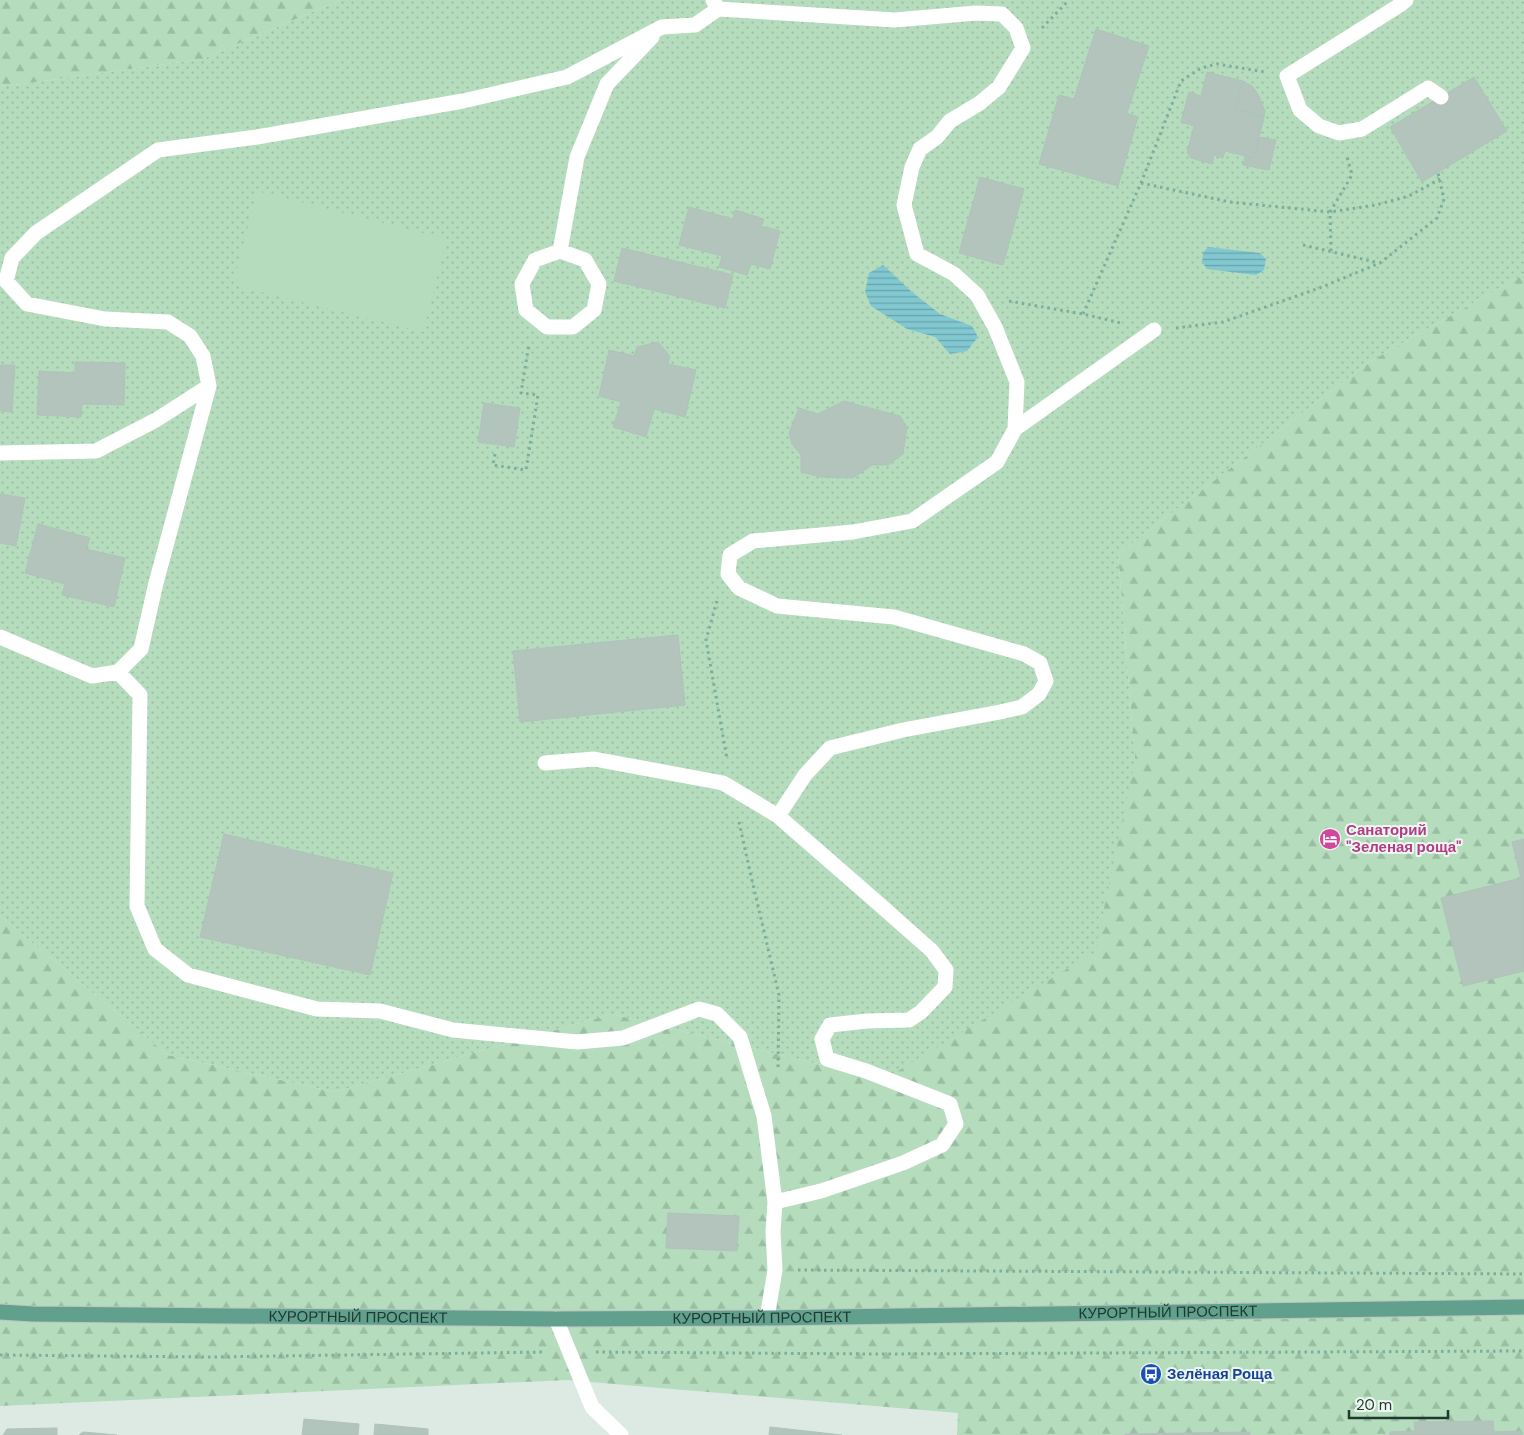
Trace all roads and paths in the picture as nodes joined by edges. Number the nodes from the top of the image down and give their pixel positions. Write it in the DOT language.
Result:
graph roads {
  1 [pos="1070,0"];
  2 [pos="1406,0"];
  3 [pos="716,5"];
  4 [pos="662,27"];
  5 [pos="1023,48"];
  6 [pos="1287,76"];
  7 [pos="1441,97"];
  8 [pos="1339,133"];
  9 [pos="1438,173"];
  10 [pos="1440,179"];
  11 [pos="1141,183"];
  12 [pos="1330,212"];
  13 [pos="1303,245"];
  14 [pos="560,251"];
  15 [pos="1331,252"];
  16 [pos="1380,263"];
  17 [pos="977,295"];
  18 [pos="1082,314"];
  19 [pos="533,316"];
  20 [pos="1154,330"];
  21 [pos="209,386"];
  22 [pos="1015,429"];
  23 [pos="0,453"];
  24 [pos="495,454"];
  25 [pos="719,593"];
  26 [pos="0,637"];
  27 [pos="118,672"];
  28 [pos="544,764"];
  29 [pos="732,788"];
  30 [pos="778,816"];
  31 [pos="778,1074"];
  32 [pos="775,1202"];
  33 [pos="775,1270"];
  34 [pos="1524,1274"];
  35 [pos="1524,1307"];
  36 [pos="0,1312"];
  37 [pos="768,1318"];
  38 [pos="556,1319"];
  39 [pos="1524,1350"];
  40 [pos="569,1351"];
  41 [pos="0,1355"];
  42 [pos="621,1435"];
  1 -- 5 [label="path"];
  2 -- 6 [label="lane"];
  3 -- 4 [label="lane"];
  3 -- 5 [label="lane"];
  4 -- 14 [label="lane"];
  4 -- 21 [label="lane"];
  5 -- 17 [label="lane"];
  6 -- 8 [label="lane"];
  6 -- 11 [label="path"];
  7 -- 8 [label="lane"];
  8 -- 12 [label="path"];
  9 -- 10 [label="path"];
  10 -- 12 [label="path"];
  10 -- 16 [label="path"];
  11 -- 12 [label="path"];
  11 -- 18 [label="path"];
  12 -- 15 [label="path"];
  13 -- 15 [label="path"];
  14 -- 19 [label="lane"];
  14 -- 19 [label="lane"];
  15 -- 16 [label="path"];
  16 -- 20 [label="path"];
  17 -- 18 [label="path"];
  17 -- 22 [label="lane"];
  18 -- 20 [label="path"];
  19 -- 24 [label="path"];
  20 -- 22 [label="lane"];
  21 -- 23 [label="lane"];
  21 -- 27 [label="lane"];
  22 -- 30 [label="lane"];
  25 -- 29 [label="path"];
  26 -- 27 [label="lane"];
  27 -- 32 [label="lane"];
  28 -- 29 [label="lane"];
  29 -- 30 [label="lane"];
  29 -- 31 [label="path"];
  30 -- 32 [label="lane"];
  32 -- 33 [label="lane"];
  33 -- 34 [label="path"];
  33 -- 37 [label="lane"];
  35 -- 37 [label="main road, КУРОРТНЫЙ ПРОСПЕКТ"];
  36 -- 38 [label="main road, КУРОРТНЫЙ ПРОСПЕКТ"];
  37 -- 38 [label="main road, КУРОРТНЫЙ ПРОСПЕКТ"];
  38 -- 40 [label="lane"];
  39 -- 40 [label="path"];
  40 -- 41 [label="path"];
  40 -- 42 [label="lane"];
}
